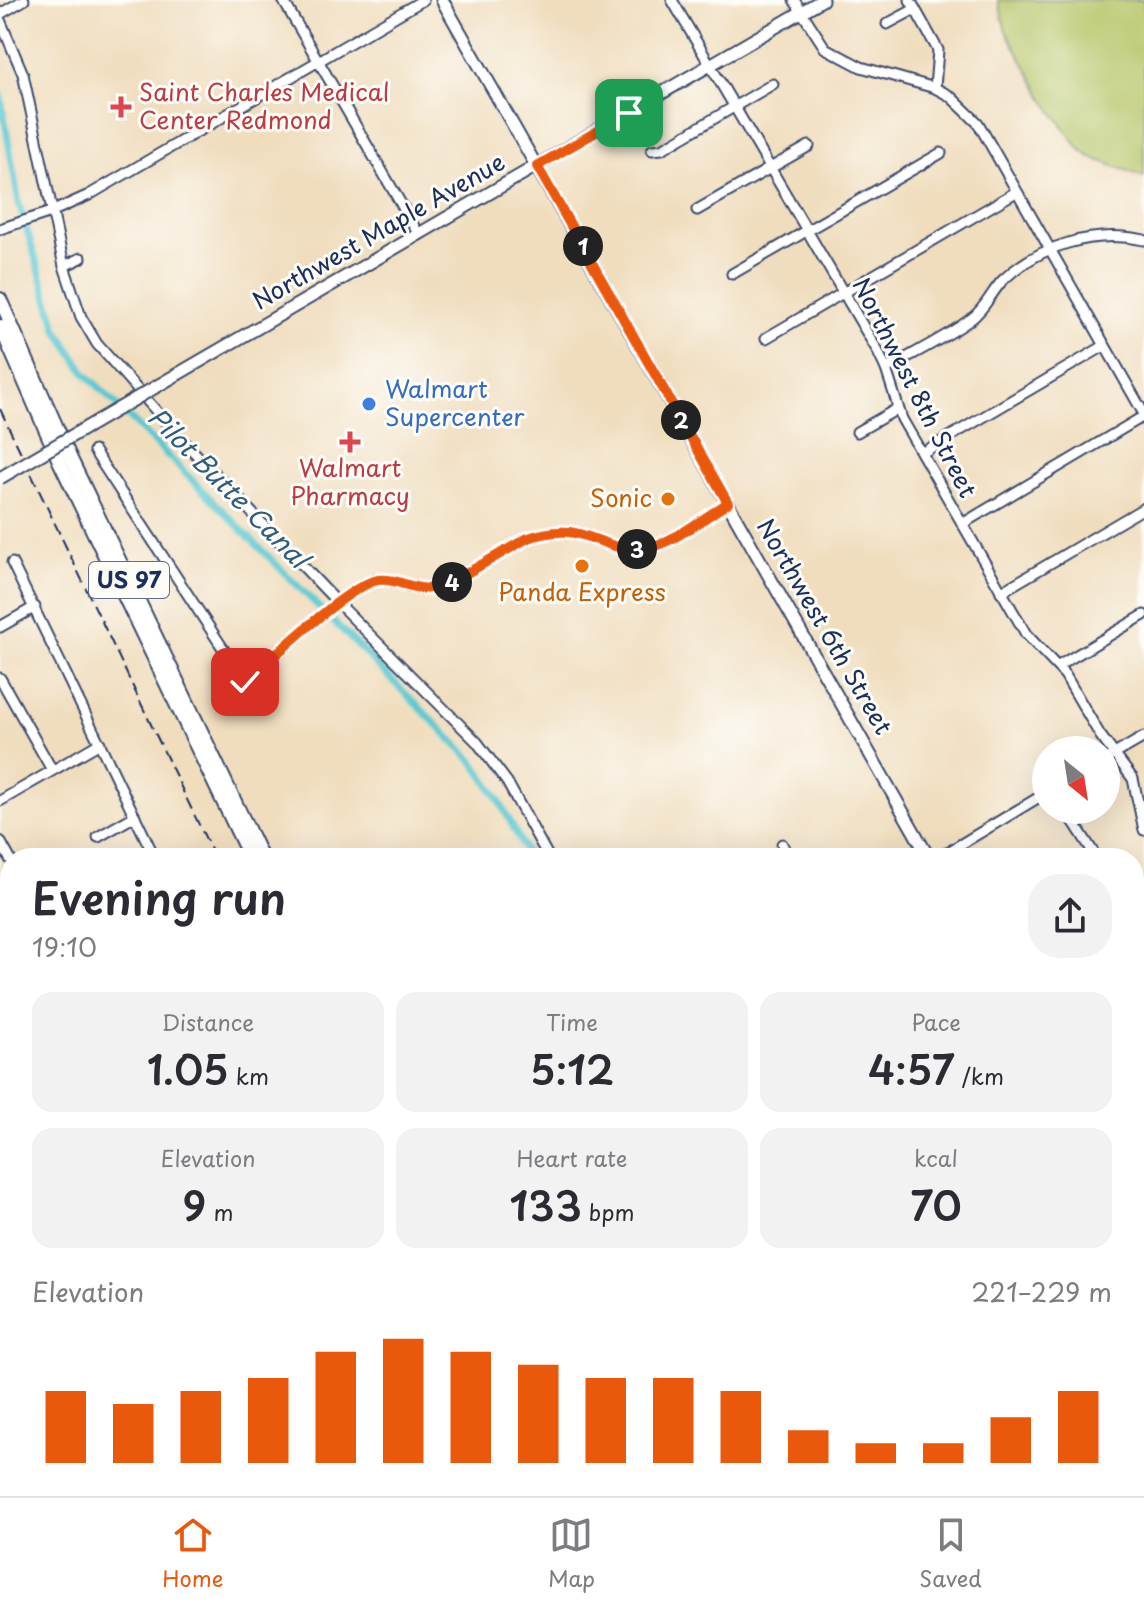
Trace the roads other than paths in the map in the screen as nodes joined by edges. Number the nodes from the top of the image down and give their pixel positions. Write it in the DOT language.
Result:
graph roads {
  1 [pos="24,0"];
  2 [pos="283,0"];
  3 [pos="423,0"];
  4 [pos="442,0"];
  5 [pos="672,0"];
  6 [pos="794,0"];
  7 [pos="822,0"];
  8 [pos="913,4"];
  9 [pos="801,13"];
  10 [pos="0,14"];
  11 [pos="0,20"];
  12 [pos="887,24"];
  13 [pos="319,61"];
  14 [pos="711,65"];
  15 [pos="773,84"];
  16 [pos="935,88"];
  17 [pos="734,106"];
  18 [pos="809,146"];
  19 [pos="652,150"];
  20 [pos="941,153"];
  21 [pos="537,166"];
  22 [pos="771,168"];
  23 [pos="1016,192"];
  24 [pos="697,210"];
  25 [pos="51,212"];
  26 [pos="0,229"];
  27 [pos="807,231"];
  28 [pos="419,235"];
  29 [pos="1144,240"];
  30 [pos="1050,250"];
  31 [pos="81,258"];
  32 [pos="64,266"];
  33 [pos="732,274"];
  34 [pos="843,292"];
  35 [pos="0,299"];
  36 [pos="0,326"];
  37 [pos="766,338"];
  38 [pos="1104,346"];
  39 [pos="886,369"];
  40 [pos="897,409"];
  41 [pos="1144,415"];
  42 [pos="857,432"];
  43 [pos="94,451"];
  44 [pos="922,453"];
  45 [pos="0,478"];
  46 [pos="728,503"];
  47 [pos="1144,508"];
  48 [pos="962,524"];
  49 [pos="12,563"];
  50 [pos="1001,592"];
  51 [pos="336,604"];
  52 [pos="35,607"];
  53 [pos="1144,615"];
  54 [pos="0,627"];
  55 [pos="1058,666"];
  56 [pos="0,678"];
  57 [pos="1098,736"];
  58 [pos="1144,737"];
  59 [pos="100,743"];
  60 [pos="1120,750"];
  61 [pos="1120,766"];
  62 [pos="52,770"];
  63 [pos="0,801"];
  64 [pos="1032,801"];
  65 [pos="135,816"];
  66 [pos="1075,824"];
  67 [pos="1144,830"];
  68 [pos="98,837"];
  69 [pos="782,844"];
  70 [pos="150,848"];
  71 [pos="245,848"];
  72 [pos="257,848"];
  73 [pos="543,848"];
  74 [pos="784,848"];
  75 [pos="923,848"];
  76 [pos="955,848"];
  77 [pos="1091,848"];
  1 -- 10 [label="street"];
  2 -- 13 [label="street"];
  3 -- 13 [label="street"];
  4 -- 21 [label="main road, Northwest 6th Street"];
  5 -- 14 [label="street, Northwest 8th Street"];
  6 -- 9 [label="street"];
  7 -- 9 [label="main road, Northwest Maple Avenue"];
  8 -- 12 [label="street"];
  8 -- 16 [label="street"];
  9 -- 14 [label="main road, Northwest Maple Avenue"];
  9 -- 16 [label="street"];
  11 -- 25 [label="street"];
  13 -- 25 [label="street"];
  13 -- 28 [label="street"];
  14 -- 17 [label="street, Northwest 8th Street"];
  14 -- 21 [label="main road, Northwest Maple Avenue"];
  15 -- 17 [label="street"];
  16 -- 23 [label="street"];
  17 -- 19 [label="street"];
  17 -- 22 [label="street, Northwest 8th Street"];
  18 -- 22 [label="street"];
  20 -- 27 [label="street"];
  21 -- 28 [label="main road, Northwest Maple Avenue"];
  21 -- 46 [label="main road, Northwest 6th Street"];
  22 -- 24 [label="street"];
  22 -- 27 [label="street, Northwest 8th Street"];
  23 -- 30 [label="street"];
  23 -- 34 [label="street"];
  25 -- 26 [label="street"];
  25 -- 32 [label="street"];
  27 -- 33 [label="street"];
  27 -- 34 [label="street, Northwest 8th Street"];
  28 -- 45 [label="main road, Northwest Maple Avenue, bridge"];
  29 -- 30 [label="street"];
  30 -- 38 [label="street"];
  30 -- 39 [label="street"];
  31 -- 32 [label="street"];
  32 -- 51 [label="street"];
  34 -- 37 [label="street"];
  34 -- 39 [label="street, Northwest 8th Street"];
  35 -- 72 [label="highway, US 97"];
  36 -- 71 [label="highway, US 97"];
  38 -- 41 [label="street"];
  38 -- 44 [label="street"];
  39 -- 40 [label="street, Northwest 8th Street"];
  40 -- 42 [label="street"];
  40 -- 44 [label="street, Northwest 8th Street"];
  41 -- 48 [label="street"];
  43 -- 51 [label="street"];
  44 -- 48 [label="street, Northwest 8th Street"];
  46 -- 51 [label="street"];
  46 -- 75 [label="main road, Northwest 6th Street"];
  47 -- 50 [label="street"];
  48 -- 50 [label="street, Northwest 8th Street"];
  49 -- 52 [label="street"];
  50 -- 55 [label="street, Northwest 8th Street"];
  51 -- 73 [label="street"];
  52 -- 54 [label="street"];
  52 -- 59 [label="street"];
  53 -- 55 [label="street"];
  55 -- 57 [label="street, Northwest 8th Street"];
  56 -- 62 [label="street"];
  58 -- 60 [label="street"];
  59 -- 62 [label="street"];
  59 -- 65 [label="street"];
  61 -- 67 [label="street, Northwest 8th Street"];
  62 -- 63 [label="street"];
  64 -- 76 [label="street"];
  65 -- 68 [label="street"];
  65 -- 70 [label="street"];
  66 -- 77 [label="street"];
  69 -- 74 [label="street"];
}
